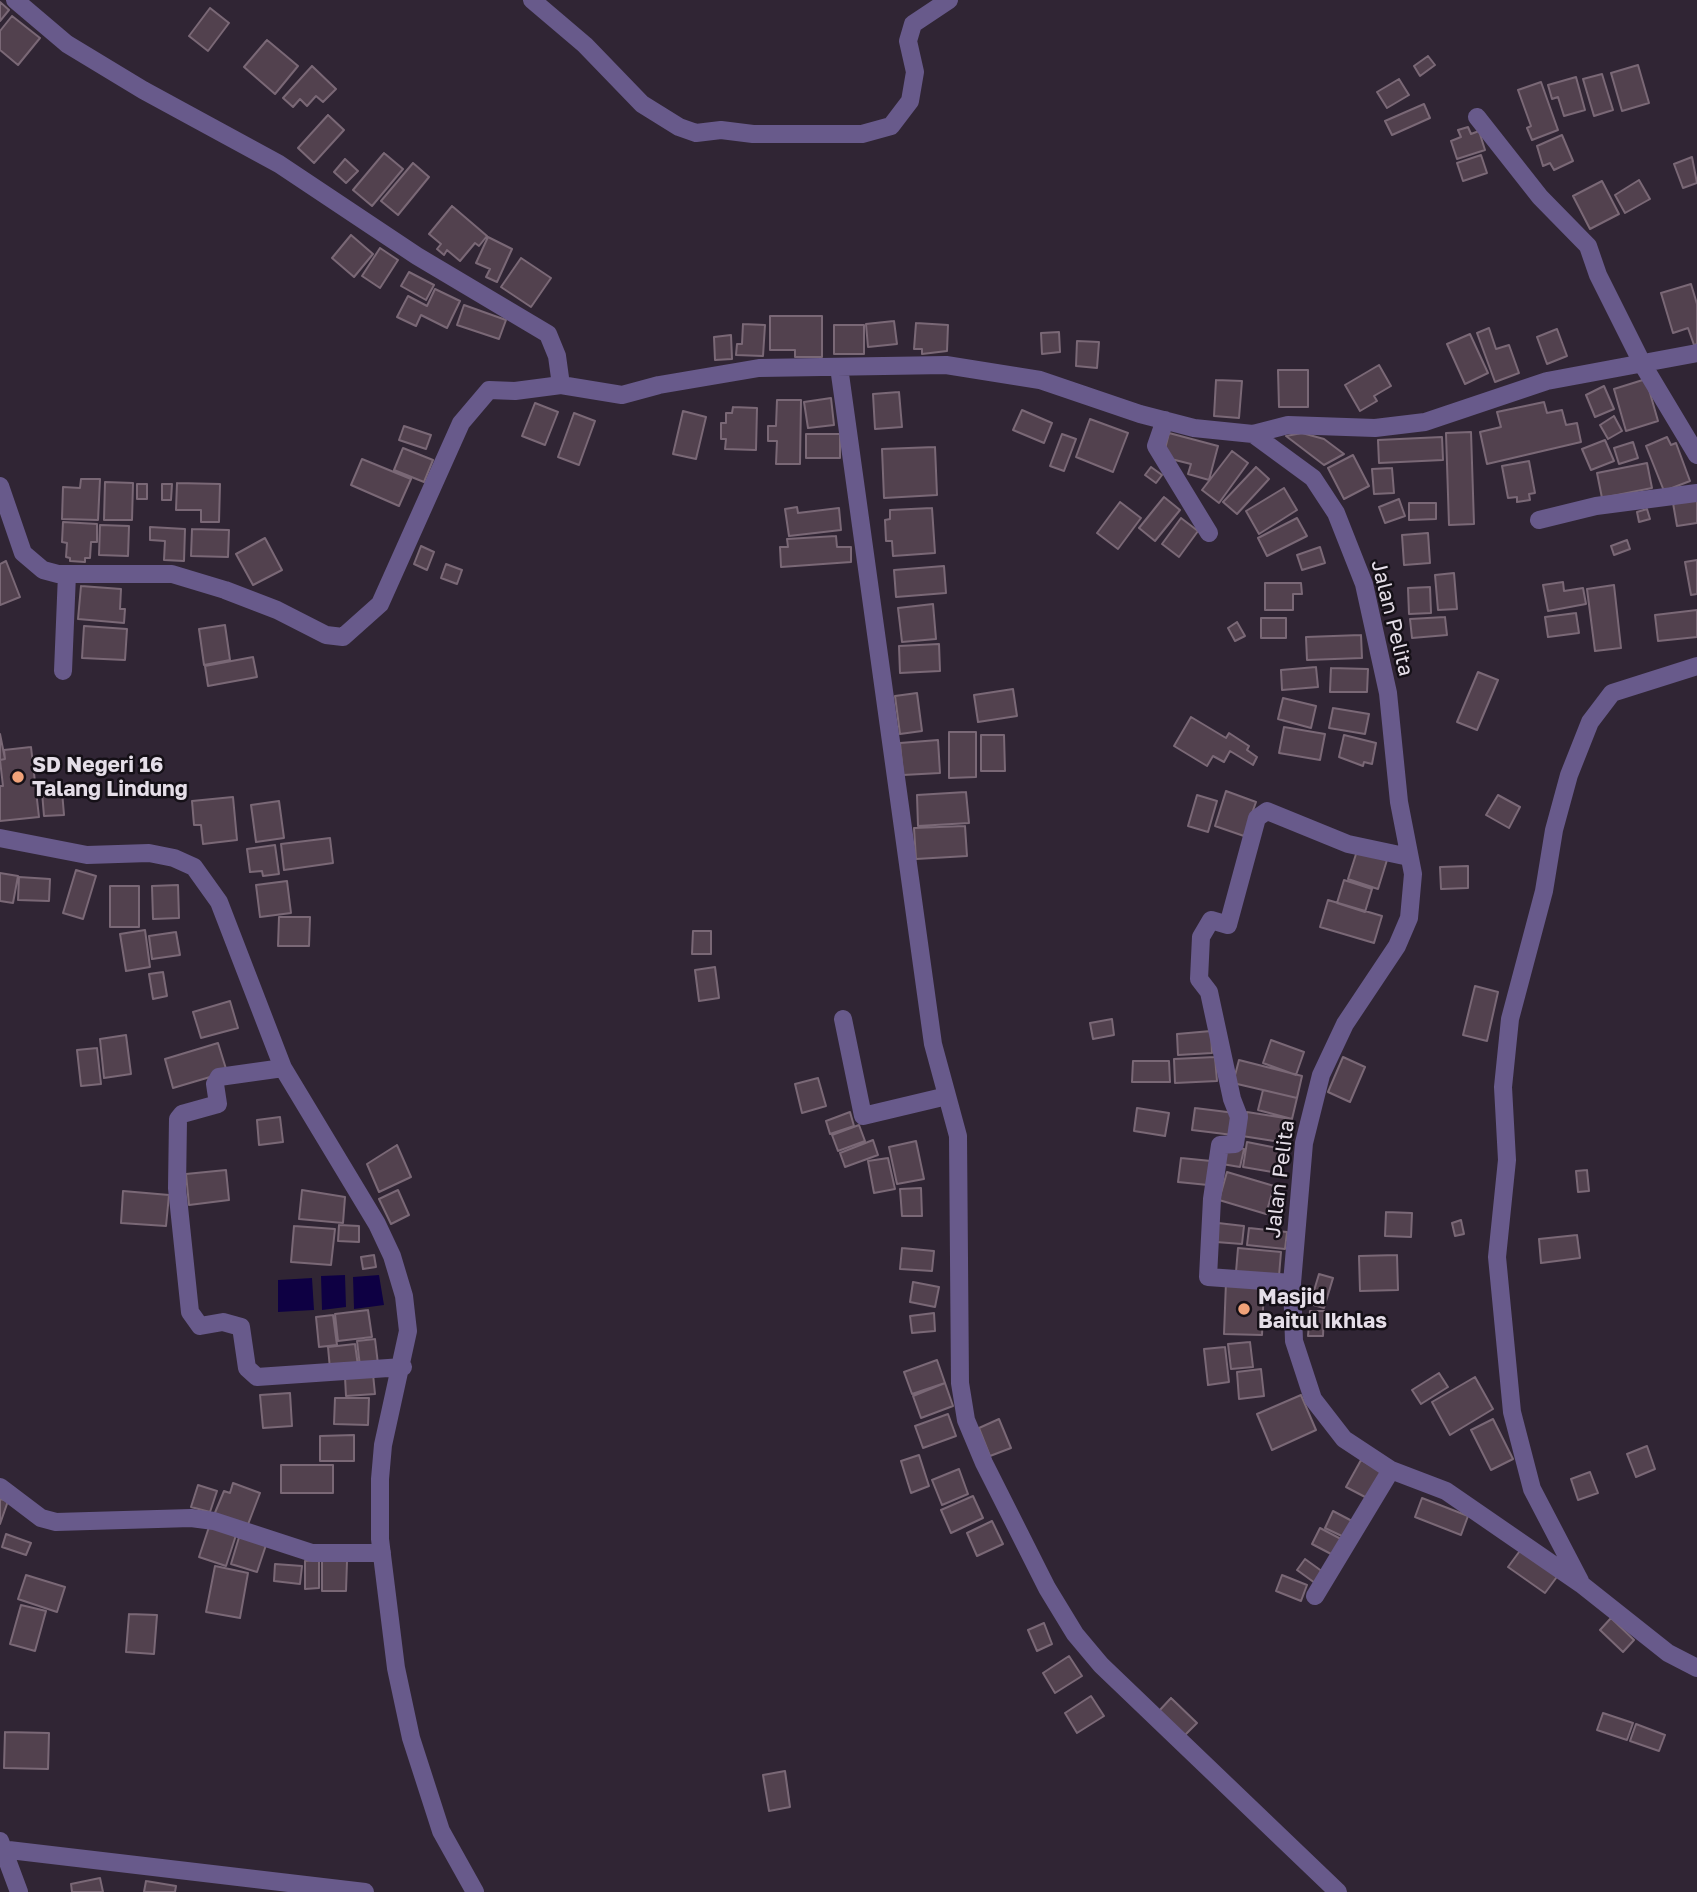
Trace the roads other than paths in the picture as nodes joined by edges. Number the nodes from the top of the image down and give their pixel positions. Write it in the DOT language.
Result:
graph roads {
  1 [pos="15,0"];
  2 [pos="532,0"];
  3 [pos="949,0"];
  4 [pos="1477,117"];
  5 [pos="1697,352"];
  6 [pos="1643,365"];
  7 [pos="839,368"];
  8 [pos="561,385"];
  9 [pos="1165,420"];
  10 [pos="1253,434"];
  11 [pos="1697,456"];
  12 [pos="0,486"];
  13 [pos="1697,493"];
  14 [pos="1539,520"];
  15 [pos="1209,533"];
  16 [pos="67,574"];
  17 [pos="1697,666"];
  18 [pos="63,671"];
  19 [pos="0,838"];
  20 [pos="1409,857"];
  21 [pos="843,1019"];
  22 [pos="283,1068"];
  23 [pos="947,1096"];
  24 [pos="1292,1283"];
  25 [pos="403,1367"];
  26 [pos="1391,1470"];
  27 [pos="0,1487"];
  28 [pos="382,1552"];
  29 [pos="1581,1584"];
  30 [pos="1315,1595"];
  31 [pos="1697,1668"];
  32 [pos="1,1846"];
  33 [pos="19,1892"];
  34 [pos="365,1892"];
  35 [pos="475,1892"];
  36 [pos="1338,1892"];
  1 -- 8 [label="street"];
  2 -- 3 [label="street"];
  4 -- 6 [label="street"];
  5 -- 6 [label="street"];
  6 -- 10 [label="street"];
  6 -- 11 [label="street"];
  7 -- 8 [label="street"];
  7 -- 9 [label="street"];
  7 -- 23 [label="street"];
  8 -- 16 [label="street"];
  9 -- 10 [label="street"];
  9 -- 15 [label="street"];
  10 -- 20 [label="street, Jalan Pelita"];
  12 -- 16 [label="street"];
  13 -- 14 [label="street"];
  16 -- 18 [label="street"];
  17 -- 29 [label="street"];
  19 -- 22 [label="street"];
  20 -- 24 [label="street, Jalan Pelita"];
  20 -- 24 [label="street"];
  21 -- 23 [label="street"];
  22 -- 25 [label="street"];
  22 -- 25 [label="street"];
  23 -- 36 [label="street"];
  24 -- 26 [label="street, Jalan Pelita"];
  25 -- 28 [label="street"];
  26 -- 29 [label="street, Jalan Pelita"];
  26 -- 30 [label="street"];
  27 -- 28 [label="street"];
  28 -- 35 [label="street"];
  29 -- 31 [label="street, Jalan Pelita"];
  32 -- 33 [label="street"];
  32 -- 34 [label="street"];
}
